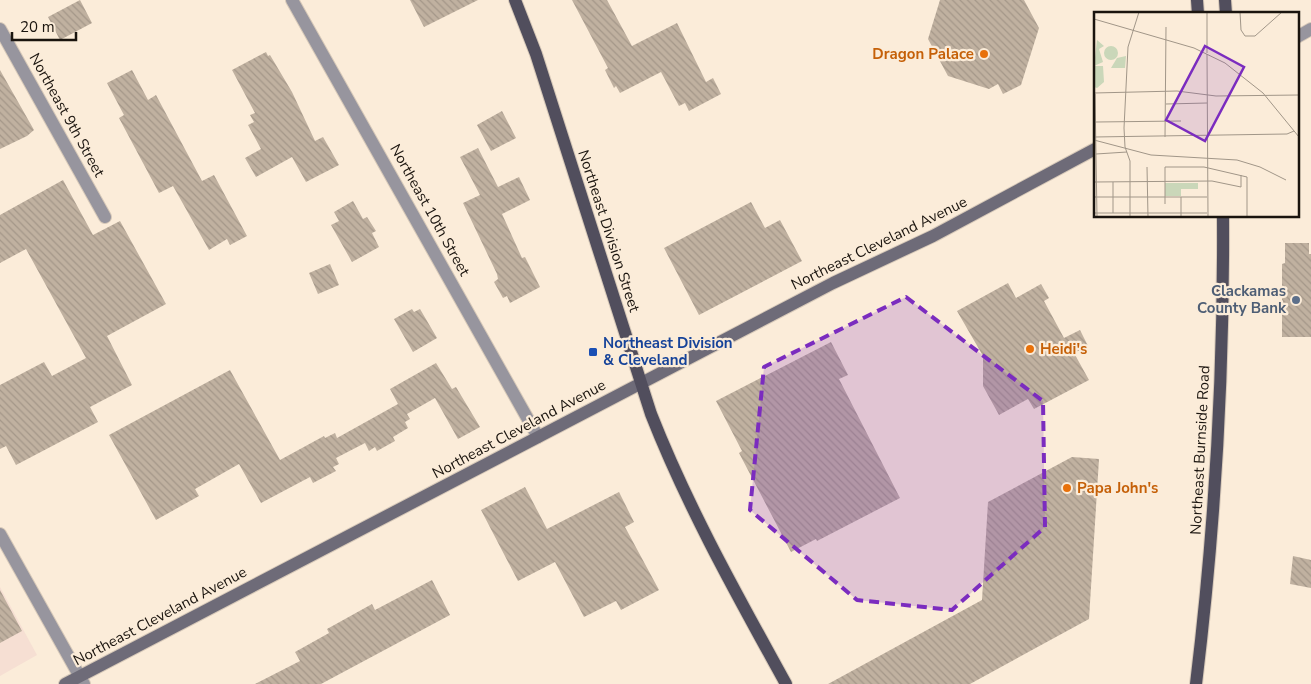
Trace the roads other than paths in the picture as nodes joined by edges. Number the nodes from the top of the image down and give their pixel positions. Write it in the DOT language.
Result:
graph roads {
  1 [pos="292,0"];
  2 [pos="515,0"];
  3 [pos="0,29"];
  4 [pos="1311,29"];
  5 [pos="1298,36"];
  6 [pos="1094,150"];
  7 [pos="106,217"];
  8 [pos="1223,218"];
  9 [pos="641,383"];
  10 [pos="538,437"];
  11 [pos="0,534"];
  12 [pos="82,680"];
  13 [pos="65,684"];
  14 [pos="786,684"];
  15 [pos="1196,684"];
  1 -- 10 [label="street, Northeast 10th Street"];
  2 -- 9 [label="main road, Northeast Division Street"];
  3 -- 7 [label="street, Northeast 9th Street"];
  4 -- 5 [label="street"];
  6 -- 9 [label="main road, Northeast Cleveland Avenue"];
  8 -- 15 [label="main road, Northeast Burnside Road"];
  9 -- 10 [label="main road, Northeast Cleveland Avenue"];
  9 -- 14 [label="main road, Northeast Division Street"];
  10 -- 12 [label="main road, Northeast Cleveland Avenue"];
  11 -- 12 [label="street"];
  12 -- 13 [label="main road, Northeast Cleveland Avenue"];
}
